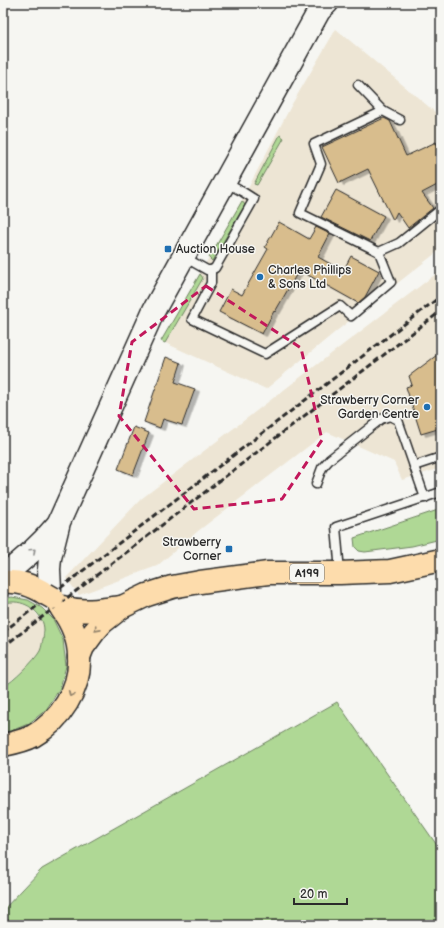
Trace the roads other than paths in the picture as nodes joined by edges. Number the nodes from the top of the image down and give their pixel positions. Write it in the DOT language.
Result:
graph roads {
  1 [pos="327,3"];
  2 [pos="358,85"];
  3 [pos="383,111"];
  4 [pos="400,120"];
  5 [pos="225,182"];
  6 [pos="441,208"];
  7 [pos="379,252"];
  8 [pos="183,257"];
  9 [pos="211,270"];
  10 [pos="441,457"];
  11 [pos="414,466"];
  12 [pos="316,484"];
  13 [pos="441,492"];
  14 [pos="425,498"];
  15 [pos="59,522"];
  16 [pos="441,560"];
  17 [pos="340,573"];
  18 [pos="3,575"];
  19 [pos="3,582"];
  20 [pos="56,600"];
  21 [pos="122,607"];
  22 [pos="80,657"];
  23 [pos="3,745"];
  1 -- 5 [label="main road"];
  2 -- 3 [label="lane"];
  3 -- 4 [label="lane"];
  3 -- 7 [label="lane"];
  5 -- 8 [label="main road"];
  5 -- 9 [label="lane"];
  6 -- 7 [label="lane"];
  7 -- 9 [label="lane"];
  8 -- 9 [label="lane"];
  8 -- 15 [label="main road"];
  10 -- 11 [label="lane"];
  11 -- 12 [label="lane"];
  11 -- 14 [label="lane"];
  13 -- 14 [label="lane"];
  14 -- 17 [label="lane"];
  18 -- 15 [label="main road, one-way"];
  15 -- 20 [label="main road"];
  16 -- 17 [label="main road, A199"];
  17 -- 21 [label="main road, A199"];
  19 -- 20 [label="main road, A199"];
  20 -- 21 [label="main road, A199"];
  20 -- 22 [label="main road, A199"];
  21 -- 22 [label="main road, A199, one-way"];
  22 -- 23 [label="main road, A199, one-way"];
}
